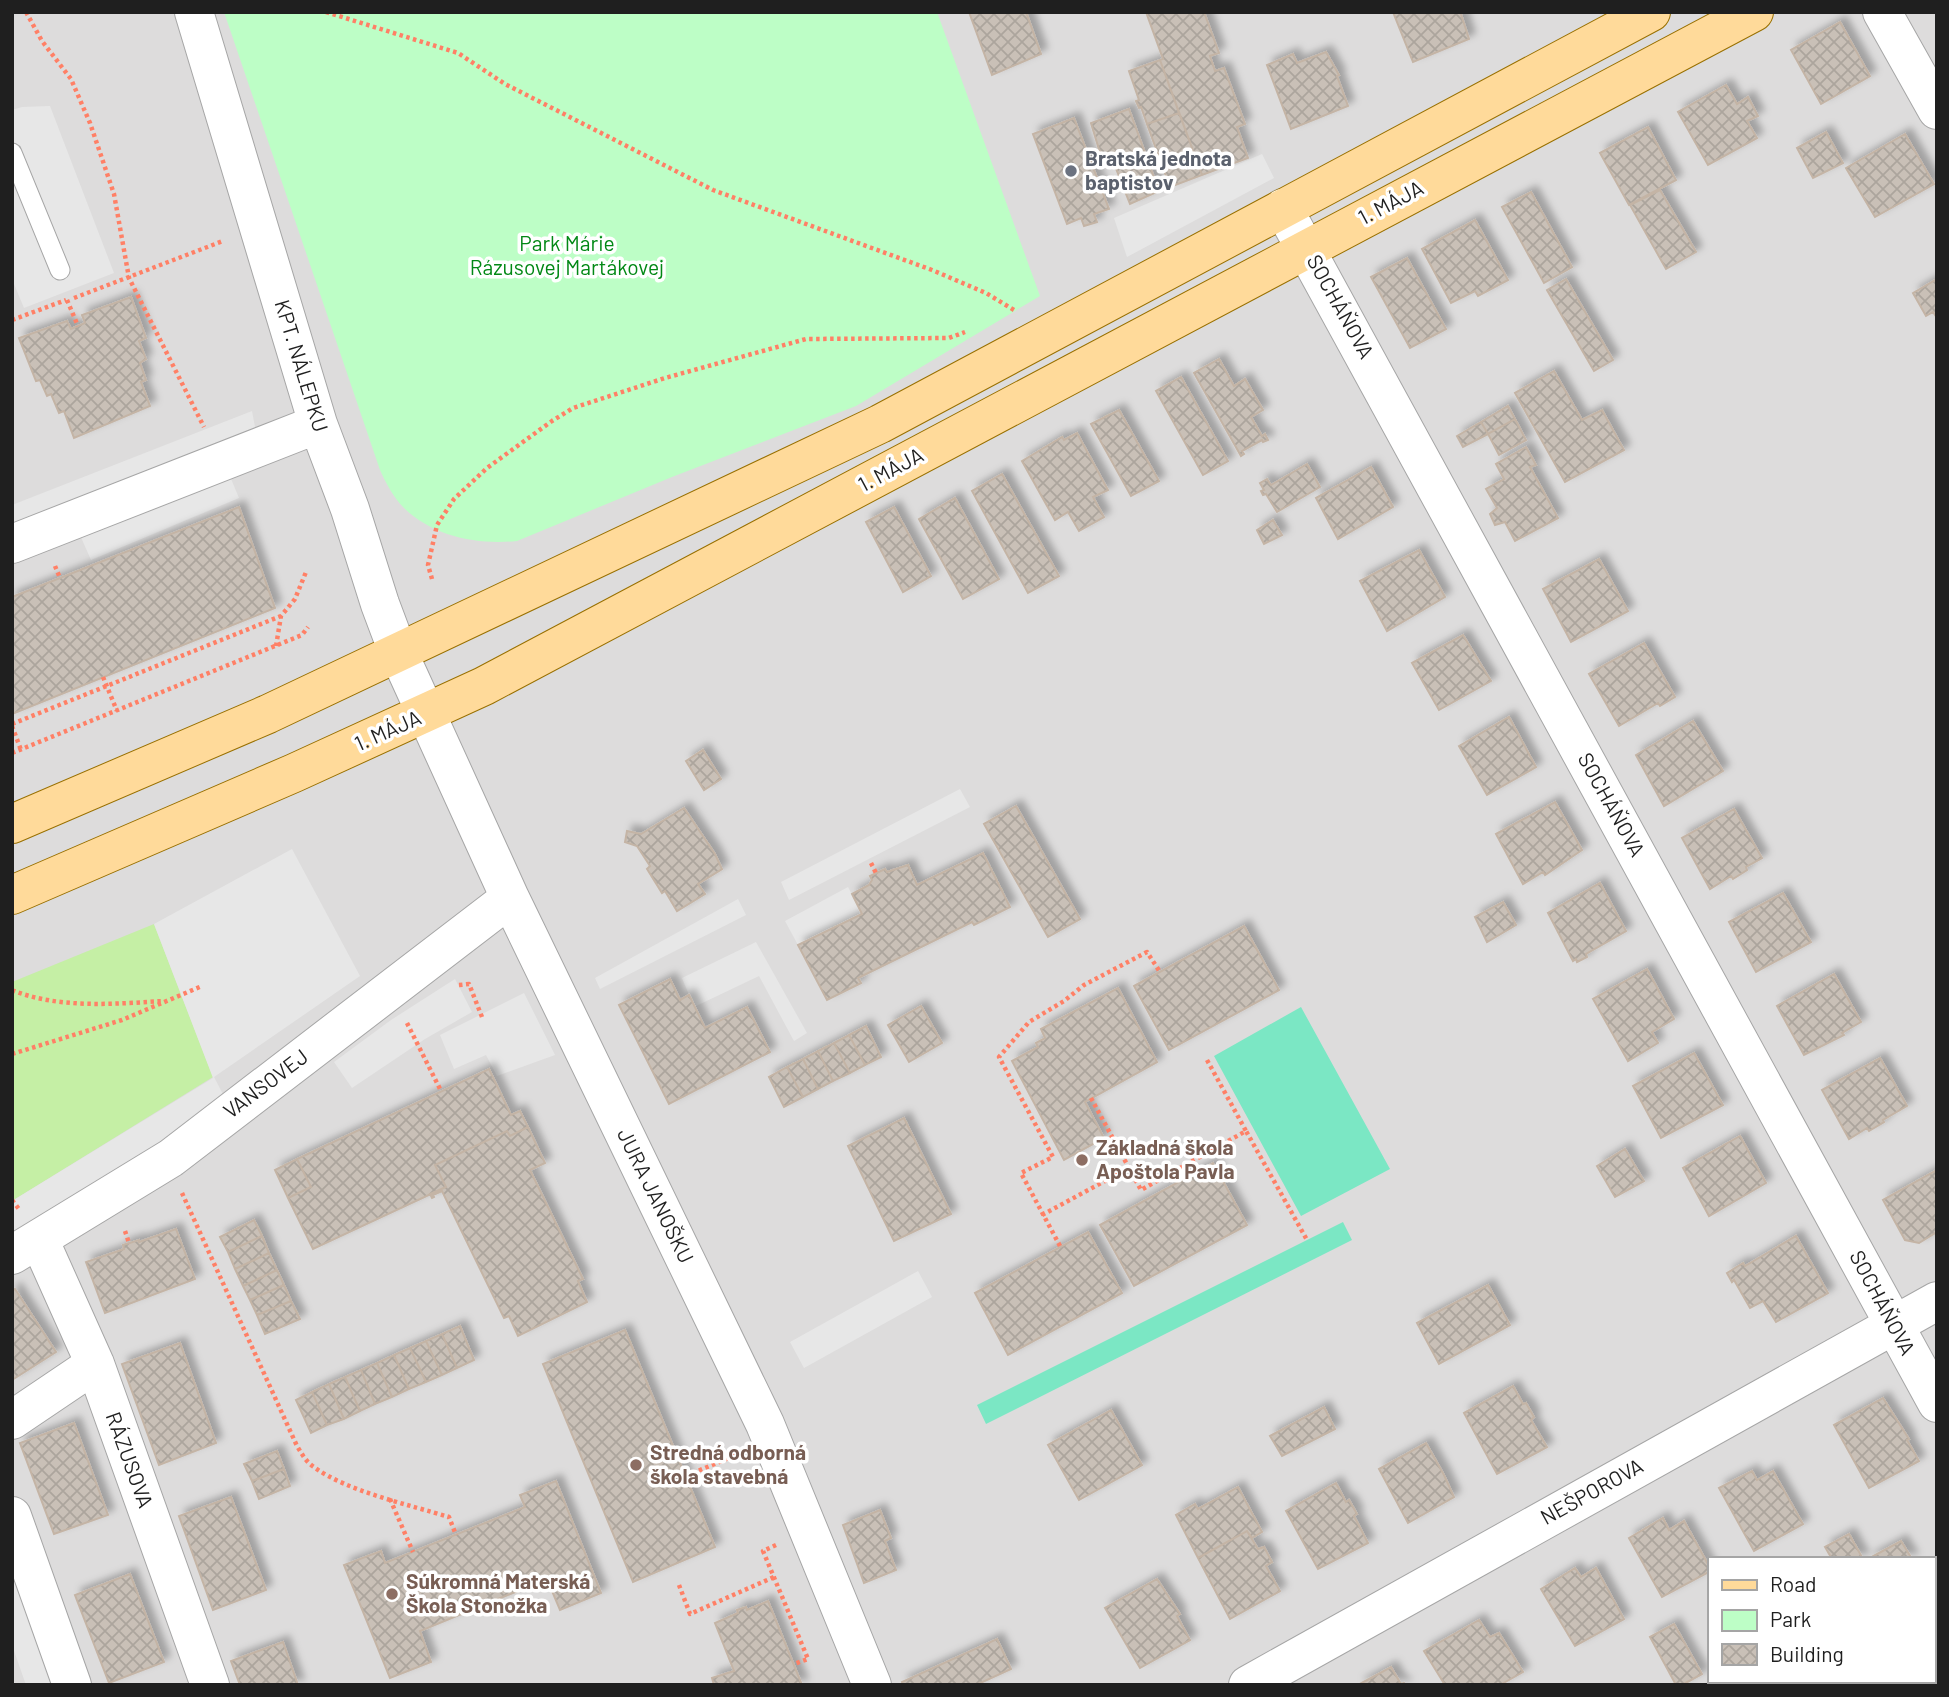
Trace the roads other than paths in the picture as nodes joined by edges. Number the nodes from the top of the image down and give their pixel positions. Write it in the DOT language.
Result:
graph roads {
  1 [pos="194,12"];
  2 [pos="1651,12"];
  3 [pos="1754,12"];
  4 [pos="1882,12"];
  5 [pos="1937,110"];
  6 [pos="12,153"];
  7 [pos="1283,208"];
  8 [pos="1307,248"];
  9 [pos="60,270"];
  10 [pos="318,424"];
  11 [pos="12,544"];
  12 [pos="398,652"];
  13 [pos="428,713"];
  14 [pos="12,824"];
  15 [pos="12,895"];
  16 [pos="510,898"];
  17 [pos="26,1247"];
  18 [pos="1937,1301"];
  19 [pos="1894,1324"];
  20 [pos="95,1364"];
  21 [pos="1937,1403"];
  22 [pos="12,1420"];
  23 [pos="12,1516"];
  24 [pos="206,1684"];
  25 [pos="72,1685"];
  26 [pos="872,1685"];
  27 [pos="1248,1685"];
  1 -- 10 [label="street, KPT. NÁLEPKU"];
  2 -- 7 [label="main road"];
  3 -- 8 [label="main road, 1. MÁJA"];
  4 -- 5 [label="street"];
  6 -- 9 [label="lane"];
  7 -- 8 [label="street, SOCHÁŇOVA"];
  7 -- 12 [label="main road"];
  8 -- 13 [label="main road, 1. MÁJA"];
  8 -- 19 [label="street, SOCHÁŇOVA"];
  10 -- 11 [label="street"];
  10 -- 12 [label="street, KPT. NÁLEPKU"];
  12 -- 13 [label="street, KPT. NÁLEPKU"];
  12 -- 14 [label="main road"];
  13 -- 15 [label="main road, 1. MÁJA"];
  13 -- 16 [label="street, JURA JANOŠKU"];
  16 -- 17 [label="street, VANSOVEJ"];
  16 -- 26 [label="street, JURA JANOŠKU"];
  17 -- 20 [label="street, RÁZUSOVA"];
  18 -- 19 [label="street, NEŠPOROVA"];
  19 -- 21 [label="street, SOCHÁŇOVA"];
  19 -- 27 [label="street, NEŠPOROVA"];
  20 -- 22 [label="street"];
  20 -- 24 [label="street, RÁZUSOVA"];
  23 -- 25 [label="street"];
}
